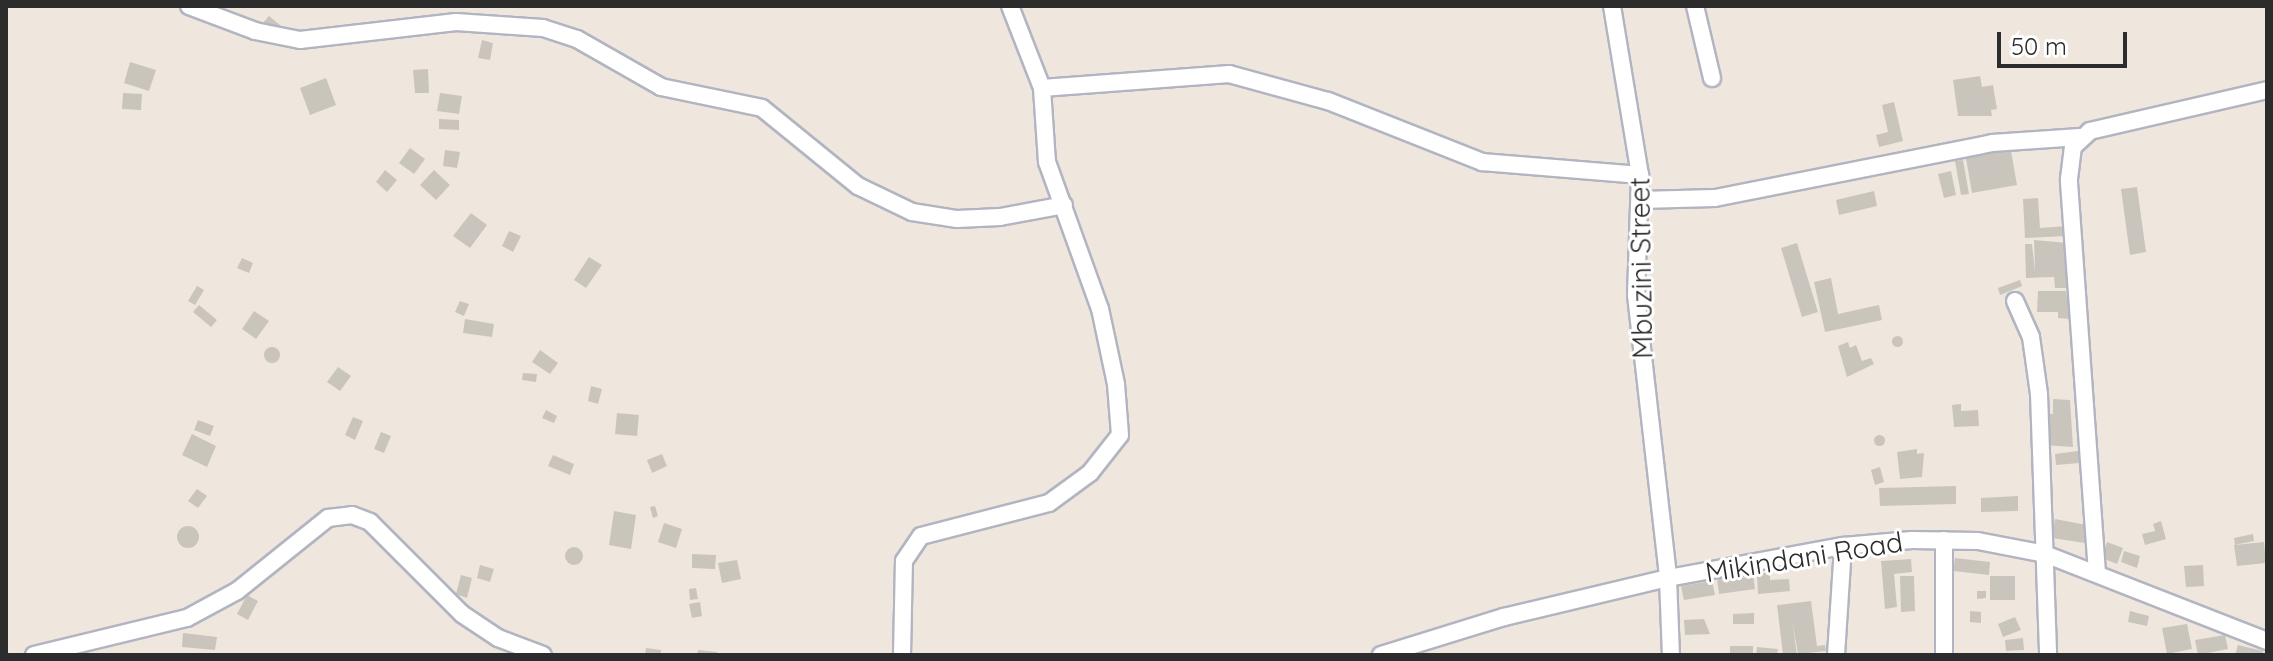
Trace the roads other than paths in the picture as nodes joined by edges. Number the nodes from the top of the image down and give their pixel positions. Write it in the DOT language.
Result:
graph roads {
  1 [pos="189,6"];
  2 [pos="1010,6"];
  3 [pos="1612,6"];
  4 [pos="1695,6"];
  5 [pos="1712,78"];
  6 [pos="1042,88"];
  7 [pos="2267,90"];
  8 [pos="2080,137"];
  9 [pos="1640,175"];
  10 [pos="1640,200"];
  11 [pos="1064,205"];
  12 [pos="2015,301"];
  13 [pos="1944,540"];
  14 [pos="1843,546"];
  15 [pos="2045,554"];
  16 [pos="2097,573"];
  17 [pos="1668,578"];
  18 [pos="2267,641"];
  19 [pos="34,655"];
  20 [pos="543,655"];
  21 [pos="902,655"];
  22 [pos="1381,655"];
  23 [pos="1671,655"];
  24 [pos="1836,655"];
  25 [pos="1944,655"];
  26 [pos="2048,655"];
  1 -- 11 [label="street"];
  2 -- 6 [label="street"];
  3 -- 9 [label="street, Mbuzini Street"];
  4 -- 5 [label="street"];
  6 -- 9 [label="street"];
  6 -- 11 [label="street"];
  7 -- 8 [label="street"];
  8 -- 10 [label="street"];
  8 -- 16 [label="street"];
  9 -- 10 [label="street, Mbuzini Street"];
  10 -- 17 [label="street, Mbuzini Street"];
  11 -- 21 [label="street"];
  12 -- 15 [label="street"];
  13 -- 14 [label="street, Mikindani Road"];
  13 -- 15 [label="street, Mikindani Road"];
  13 -- 25 [label="street"];
  14 -- 17 [label="street, Mikindani Road"];
  14 -- 24 [label="street"];
  15 -- 16 [label="street, Mikindani Road"];
  15 -- 26 [label="street"];
  16 -- 18 [label="street, Mikindani Road"];
  17 -- 22 [label="street, Mikindani Road"];
  17 -- 23 [label="street, Mbuzini Street"];
  19 -- 20 [label="street"];
}
